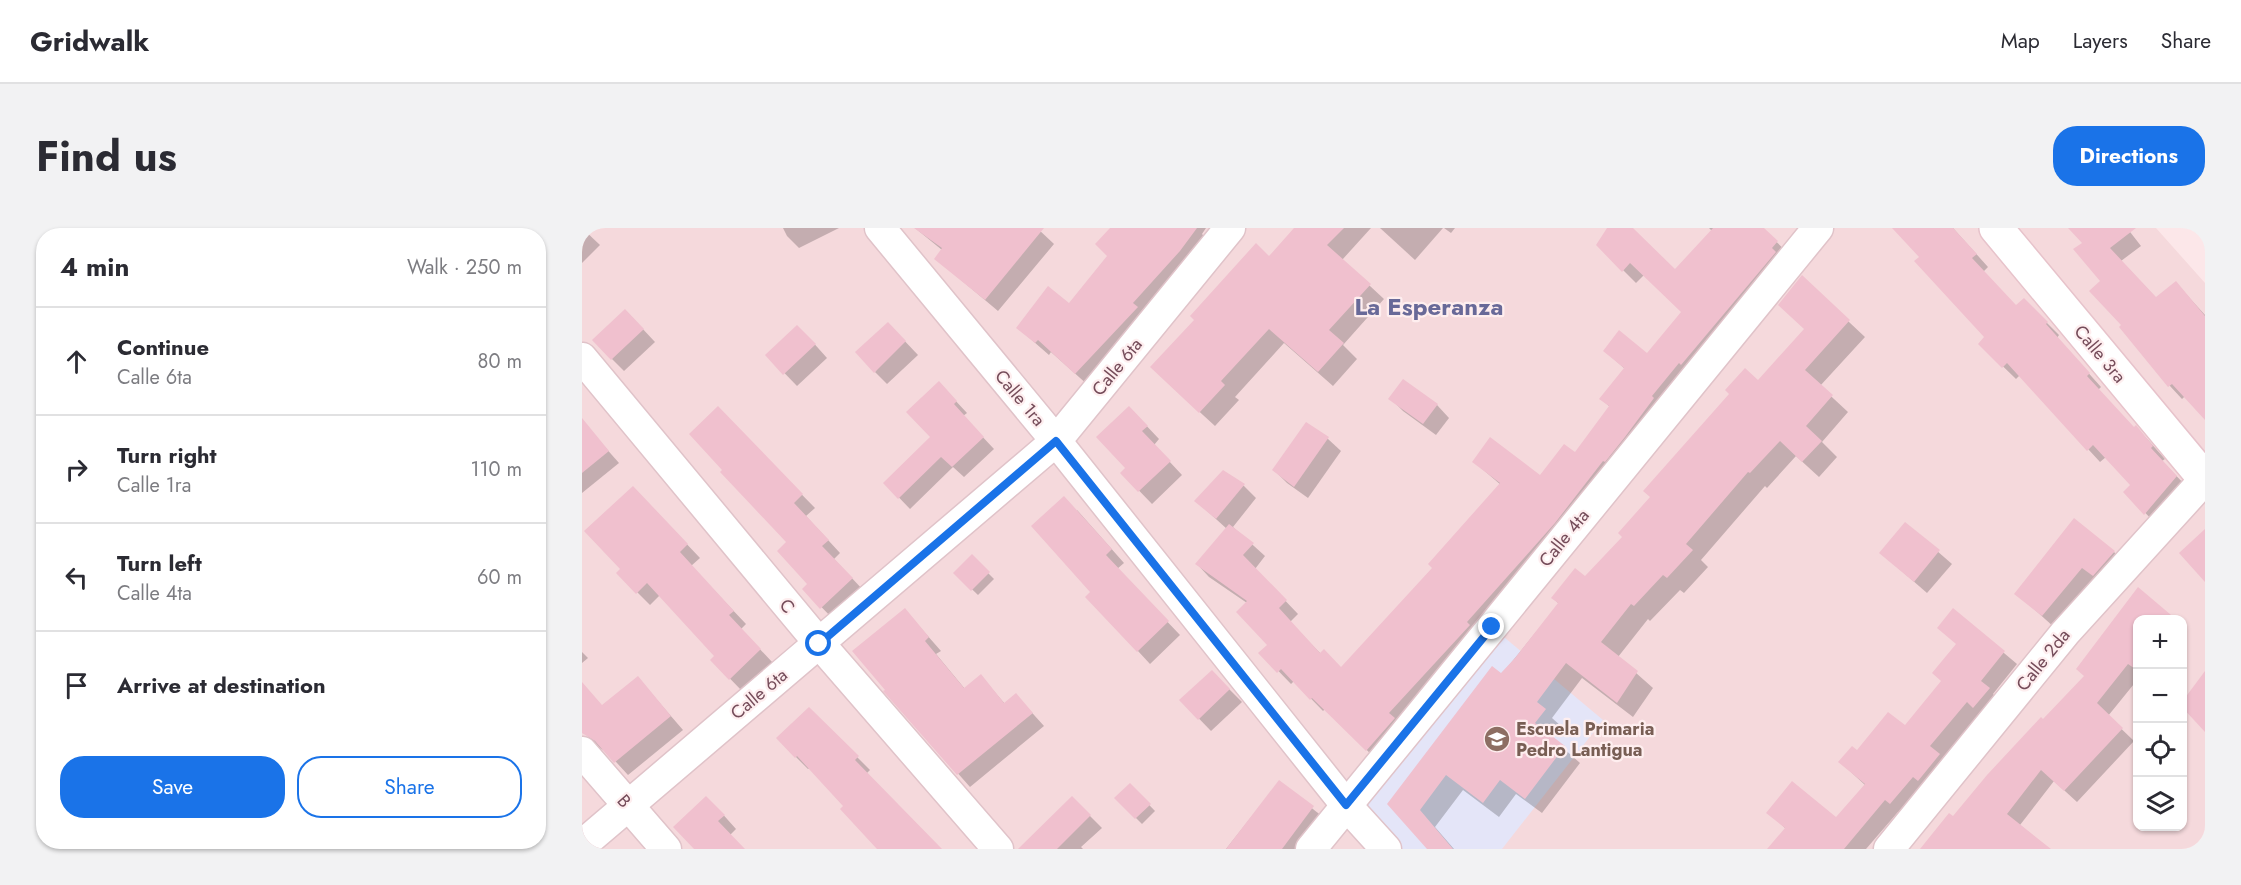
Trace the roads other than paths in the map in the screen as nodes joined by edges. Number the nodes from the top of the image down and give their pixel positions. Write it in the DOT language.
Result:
graph roads {
  1 [pos="880,228"];
  2 [pos="1230,228"];
  3 [pos="1818,228"];
  4 [pos="1996,228"];
  5 [pos="582,358"];
  6 [pos="1056,441"];
  7 [pos="2205,479"];
  8 [pos="819,644"];
  9 [pos="582,752"];
  10 [pos="1346,805"];
  11 [pos="628,806"];
  12 [pos="582,845"];
  13 [pos="666,849"];
  14 [pos="998,849"];
  15 [pos="1311,849"];
  16 [pos="1386,849"];
  17 [pos="1889,849"];
  1 -- 6 [label="street, Calle 1ra"];
  2 -- 6 [label="street, Calle 6ta"];
  3 -- 10 [label="street, Calle 4ta"];
  4 -- 7 [label="street, Calle 3ra"];
  5 -- 8 [label="street, C"];
  6 -- 8 [label="street, Calle 6ta"];
  6 -- 10 [label="street, Calle 1ra"];
  7 -- 17 [label="street, Calle 2da"];
  8 -- 11 [label="street, Calle 6ta"];
  8 -- 14 [label="street, C"];
  9 -- 11 [label="street, B"];
  10 -- 15 [label="street, Calle 4ta"];
  10 -- 16 [label="street, Calle 1ra"];
  11 -- 12 [label="street, Calle 6ta"];
  11 -- 13 [label="street, B"];
}
